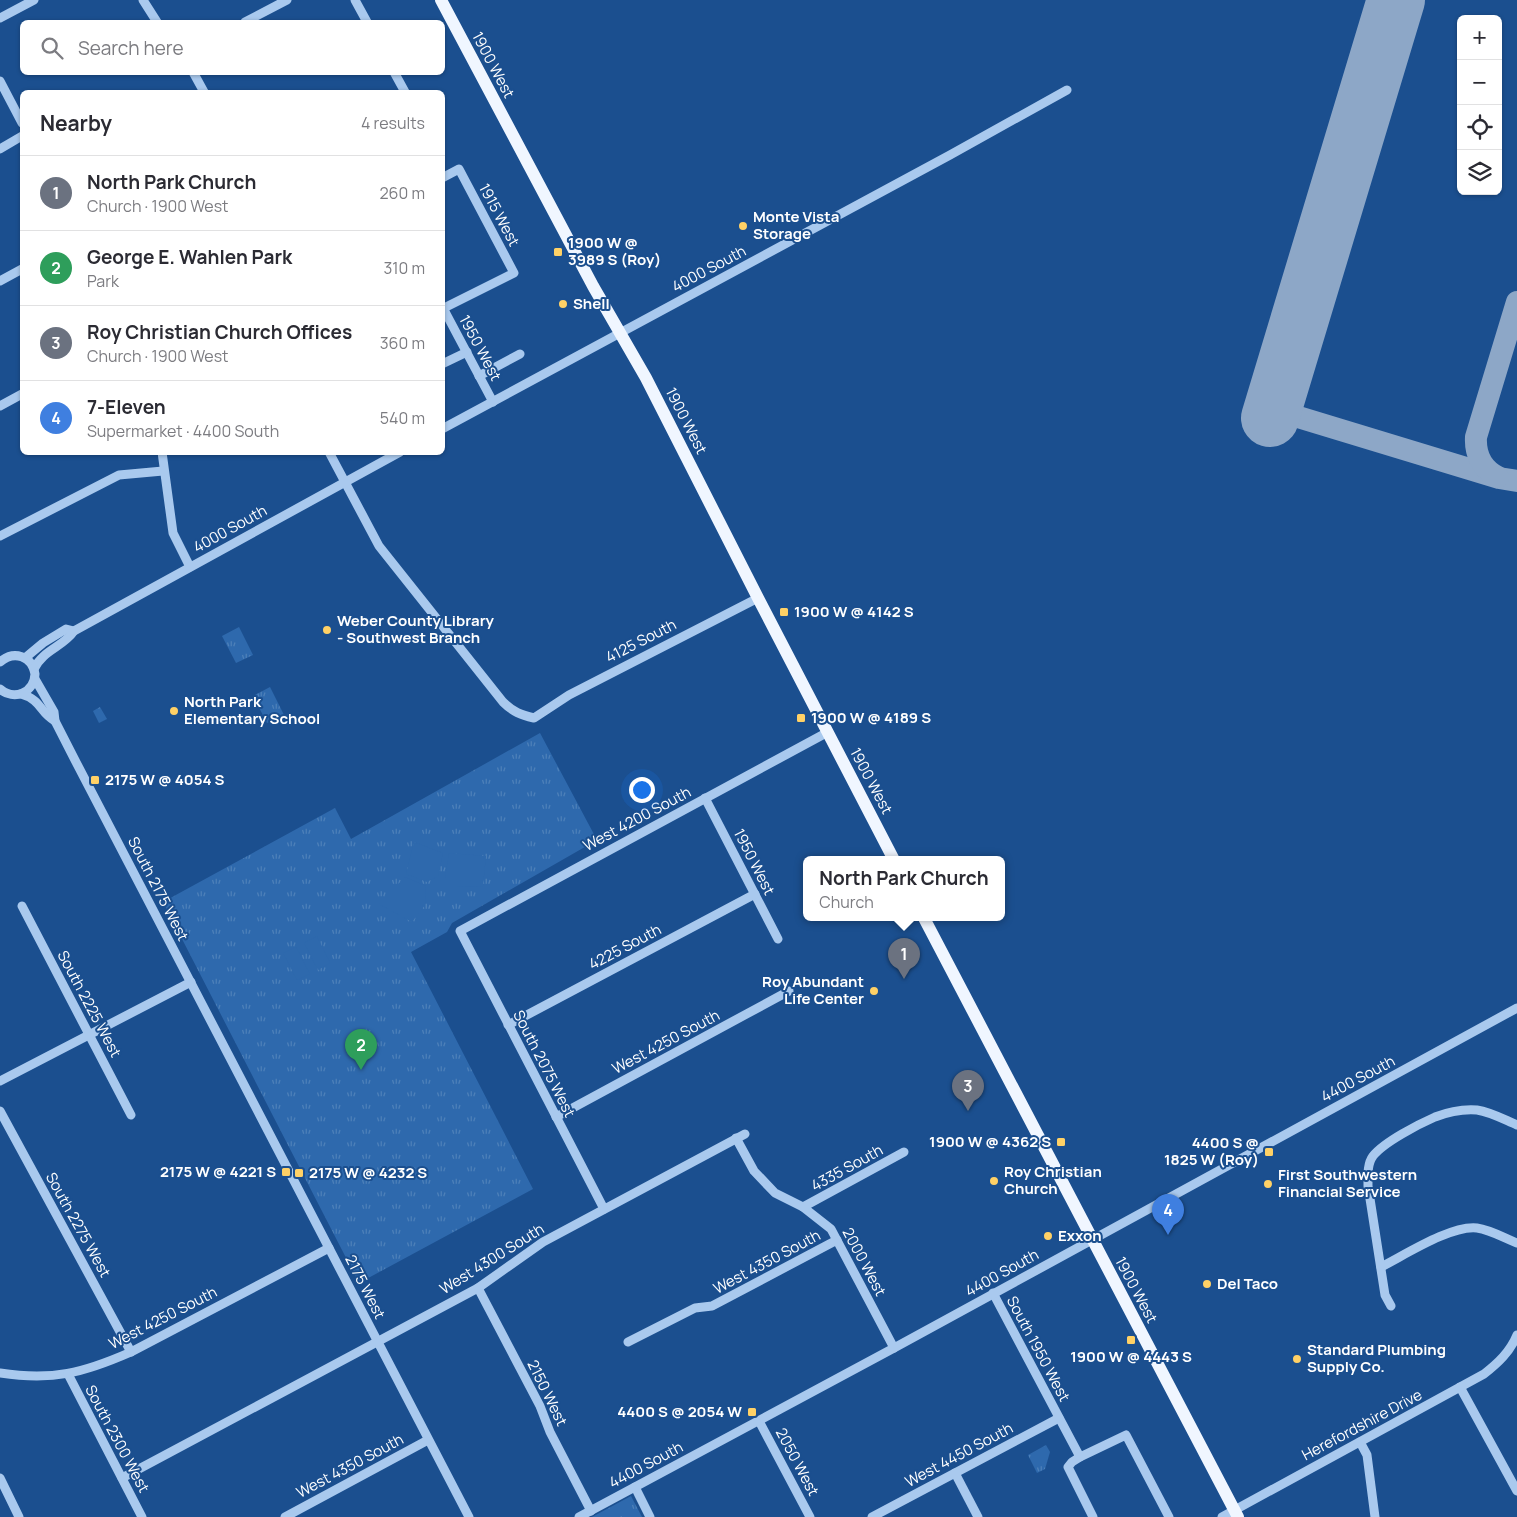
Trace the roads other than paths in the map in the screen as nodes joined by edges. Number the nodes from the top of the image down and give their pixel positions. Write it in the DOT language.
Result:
graph roads {
  1 [pos="34,0"];
  2 [pos="143,0"];
  3 [pos="287,0"];
  4 [pos="355,0"];
  5 [pos="441,0"];
  6 [pos="0,18"];
  7 [pos="156,20"];
  8 [pos="248,20"];
  9 [pos="366,20"];
  10 [pos="195,75"];
  11 [pos="396,75"];
  12 [pos="0,81"];
  13 [pos="203,90"];
  14 [pos="404,90"];
  15 [pos="1067,90"];
  16 [pos="20,120"];
  17 [pos="20,137"];
  18 [pos="0,149"];
  19 [pos="445,176"];
  20 [pos="20,270"];
  21 [pos="0,280"];
  22 [pos="445,306"];
  23 [pos="445,311"];
  24 [pos="621,333"];
  25 [pos="467,352"];
  26 [pos="520,354"];
  27 [pos="445,363"];
  28 [pos="479,376"];
  29 [pos="20,395"];
  30 [pos="493,402"];
  31 [pos="0,406"];
  32 [pos="445,427"];
  33 [pos="162,455"];
  34 [pos="331,455"];
  35 [pos="394,455"];
  36 [pos="163,471"];
  37 [pos="345,482"];
  38 [pos="0,536"];
  39 [pos="190,567"];
  40 [pos="758,598"];
  41 [pos="74,631"];
  42 [pos="25,658"];
  43 [pos="0,662"];
  44 [pos="34,670"];
  45 [pos="35,680"];
  46 [pos="0,689"];
  47 [pos="21,694"];
  48 [pos="55,720"];
  49 [pos="828,732"];
  50 [pos="705,798"];
  51 [pos="892,856"];
  52 [pos="755,894"];
  53 [pos="22,906"];
  54 [pos="926,921"];
  55 [pos="460,931"];
  56 [pos="778,939"];
  57 [pos="192,982"];
  58 [pos="789,991"];
  59 [pos="1517,1008"];
  60 [pos="508,1025"];
  61 [pos="90,1035"];
  62 [pos="237,1071"];
  63 [pos="0,1081"];
  64 [pos="0,1111"];
  65 [pos="131,1115"];
  66 [pos="556,1117"];
  67 [pos="1517,1125"];
  68 [pos="745,1134"];
  69 [pos="736,1138"];
  70 [pos="904,1152"];
  71 [pos="803,1207"];
  72 [pos="604,1209"];
  73 [pos="1092,1239"];
  74 [pos="837,1240"];
  75 [pos="1517,1243"];
  76 [pos="329,1248"];
  77 [pos="1381,1267"];
  78 [pos="478,1288"];
  79 [pos="993,1293"];
  80 [pos="1391,1306"];
  81 [pos="1517,1336"];
  82 [pos="378,1341"];
  83 [pos="628,1342"];
  84 [pos="894,1348"];
  85 [pos="131,1352"];
  86 [pos="0,1373"];
  87 [pos="68,1374"];
  88 [pos="1460,1387"];
  89 [pos="1059,1418"];
  90 [pos="759,1420"];
  91 [pos="428,1440"];
  92 [pos="1360,1442"];
  93 [pos="1080,1457"];
  94 [pos="955,1473"];
  95 [pos="0,1478"];
  96 [pos="122,1478"];
  97 [pos="635,1487"];
  98 [pos="1517,1492"];
  99 [pos="591,1510"];
  100 [pos="1236,1514"];
  101 [pos="20,1517"];
  102 [pos="142,1517"];
  103 [pos="285,1517"];
  104 [pos="469,1517"];
  105 [pos="579,1517"];
  106 [pos="650,1517"];
  107 [pos="810,1517"];
  108 [pos="872,1517"];
  109 [pos="978,1517"];
  110 [pos="1093,1517"];
  111 [pos="1169,1517"];
  112 [pos="1222,1517"];
  113 [pos="1375,1517"];
  1 -- 6 [label="street"];
  2 -- 7 [label="street"];
  3 -- 8 [label="street"];
  4 -- 9 [label="street"];
  5 -- 24 [label="main road, 1900 West"];
  10 -- 13 [label="street"];
  11 -- 14 [label="street"];
  12 -- 16 [label="street"];
  15 -- 24 [label="street, 4000 South"];
  17 -- 18 [label="street"];
  19 -- 22 [label="street, 1915 West"];
  20 -- 21 [label="street"];
  23 -- 25 [label="street, 1950 West"];
  24 -- 30 [label="street, 4000 South"];
  24 -- 40 [label="main road, 1900 West"];
  25 -- 27 [label="street"];
  25 -- 28 [label="street, 1950 West"];
  26 -- 28 [label="street"];
  28 -- 30 [label="street, 1950 West"];
  29 -- 31 [label="street"];
  30 -- 32 [label="street, 4000 South"];
  33 -- 36 [label="street"];
  34 -- 37 [label="street"];
  35 -- 37 [label="street, 4000 South"];
  36 -- 38 [label="street"];
  36 -- 39 [label="street"];
  37 -- 39 [label="street, 4000 South"];
  37 -- 40 [label="street, 4125 South"];
  39 -- 41 [label="street, 4000 South"];
  40 -- 49 [label="main road, 1900 West"];
  41 -- 42 [label="street, 4000 South"];
  41 -- 44 [label="street, 4000 South"];
  42 -- 43 [label="street"];
  42 -- 44 [label="street"];
  44 -- 45 [label="street"];
  45 -- 47 [label="street"];
  45 -- 48 [label="street, South 2175 West"];
  46 -- 47 [label="street"];
  47 -- 48 [label="street, South 2175 West"];
  48 -- 57 [label="street, South 2175 West"];
  49 -- 50 [label="street, West 4200 South"];
  49 -- 51 [label="main road, 1900 West"];
  50 -- 52 [label="street, 1950 West"];
  50 -- 55 [label="street, West 4200 South"];
  52 -- 56 [label="street, 1950 West"];
  52 -- 60 [label="street, 4225 South"];
  53 -- 61 [label="street, South 2225 West"];
  54 -- 73 [label="main road, 1900 West"];
  55 -- 60 [label="street, South 2075 West"];
  57 -- 61 [label="street"];
  57 -- 62 [label="street, South 2175 West"];
  58 -- 66 [label="street, West 4250 South"];
  59 -- 73 [label="street, 4400 South"];
  60 -- 66 [label="street, South 2075 West"];
  61 -- 63 [label="street"];
  61 -- 65 [label="street, South 2225 West"];
  62 -- 76 [label="street, 2175 West"];
  64 -- 85 [label="street, South 2275 West"];
  66 -- 72 [label="street, South 2075 West"];
  67 -- 77 [label="street"];
  68 -- 69 [label="street, West 4300 South"];
  69 -- 71 [label="street, 2000 West"];
  69 -- 72 [label="street, West 4300 South"];
  70 -- 71 [label="street, 4335 South"];
  71 -- 74 [label="street, 2000 West"];
  72 -- 78 [label="street, West 4300 South"];
  73 -- 79 [label="street, 4400 South"];
  73 -- 100 [label="main road, 1900 West"];
  74 -- 83 [label="street, West 4350 South"];
  74 -- 84 [label="street, 2000 West"];
  75 -- 77 [label="street"];
  76 -- 82 [label="street, 2175 West"];
  76 -- 85 [label="street, West 4250 South"];
  77 -- 80 [label="street"];
  78 -- 82 [label="street, West 4300 South"];
  78 -- 99 [label="street, 2150 West"];
  79 -- 84 [label="street, 4400 South"];
  79 -- 89 [label="street, South 1950 West"];
  81 -- 88 [label="street, Herefordshire Drive"];
  82 -- 91 [label="street, 2175 West"];
  82 -- 96 [label="street, West 4300 South"];
  84 -- 90 [label="street, 4400 South"];
  85 -- 87 [label="street, West 4250 South"];
  86 -- 87 [label="street, West 4250 South"];
  87 -- 96 [label="street, South 2300 West"];
  88 -- 92 [label="street, Herefordshire Drive"];
  88 -- 98 [label="street"];
  89 -- 93 [label="street, South 1950 West"];
  89 -- 94 [label="street, West 4450 South"];
  90 -- 97 [label="street, 4400 South"];
  90 -- 107 [label="street, 2050 West"];
  91 -- 103 [label="street, West 4350 South"];
  91 -- 104 [label="street, 2175 West"];
  92 -- 100 [label="street, Herefordshire Drive"];
  92 -- 113 [label="street"];
  93 -- 110 [label="street"];
  93 -- 111 [label="street"];
  94 -- 108 [label="street, West 4450 South"];
  94 -- 109 [label="street"];
  95 -- 101 [label="street"];
  96 -- 102 [label="street, South 2300 West"];
  97 -- 99 [label="street, 4400 South"];
  97 -- 106 [label="street"];
  99 -- 105 [label="street, 4400 South"];
  100 -- 112 [label="street, Herefordshire Drive"];
}
